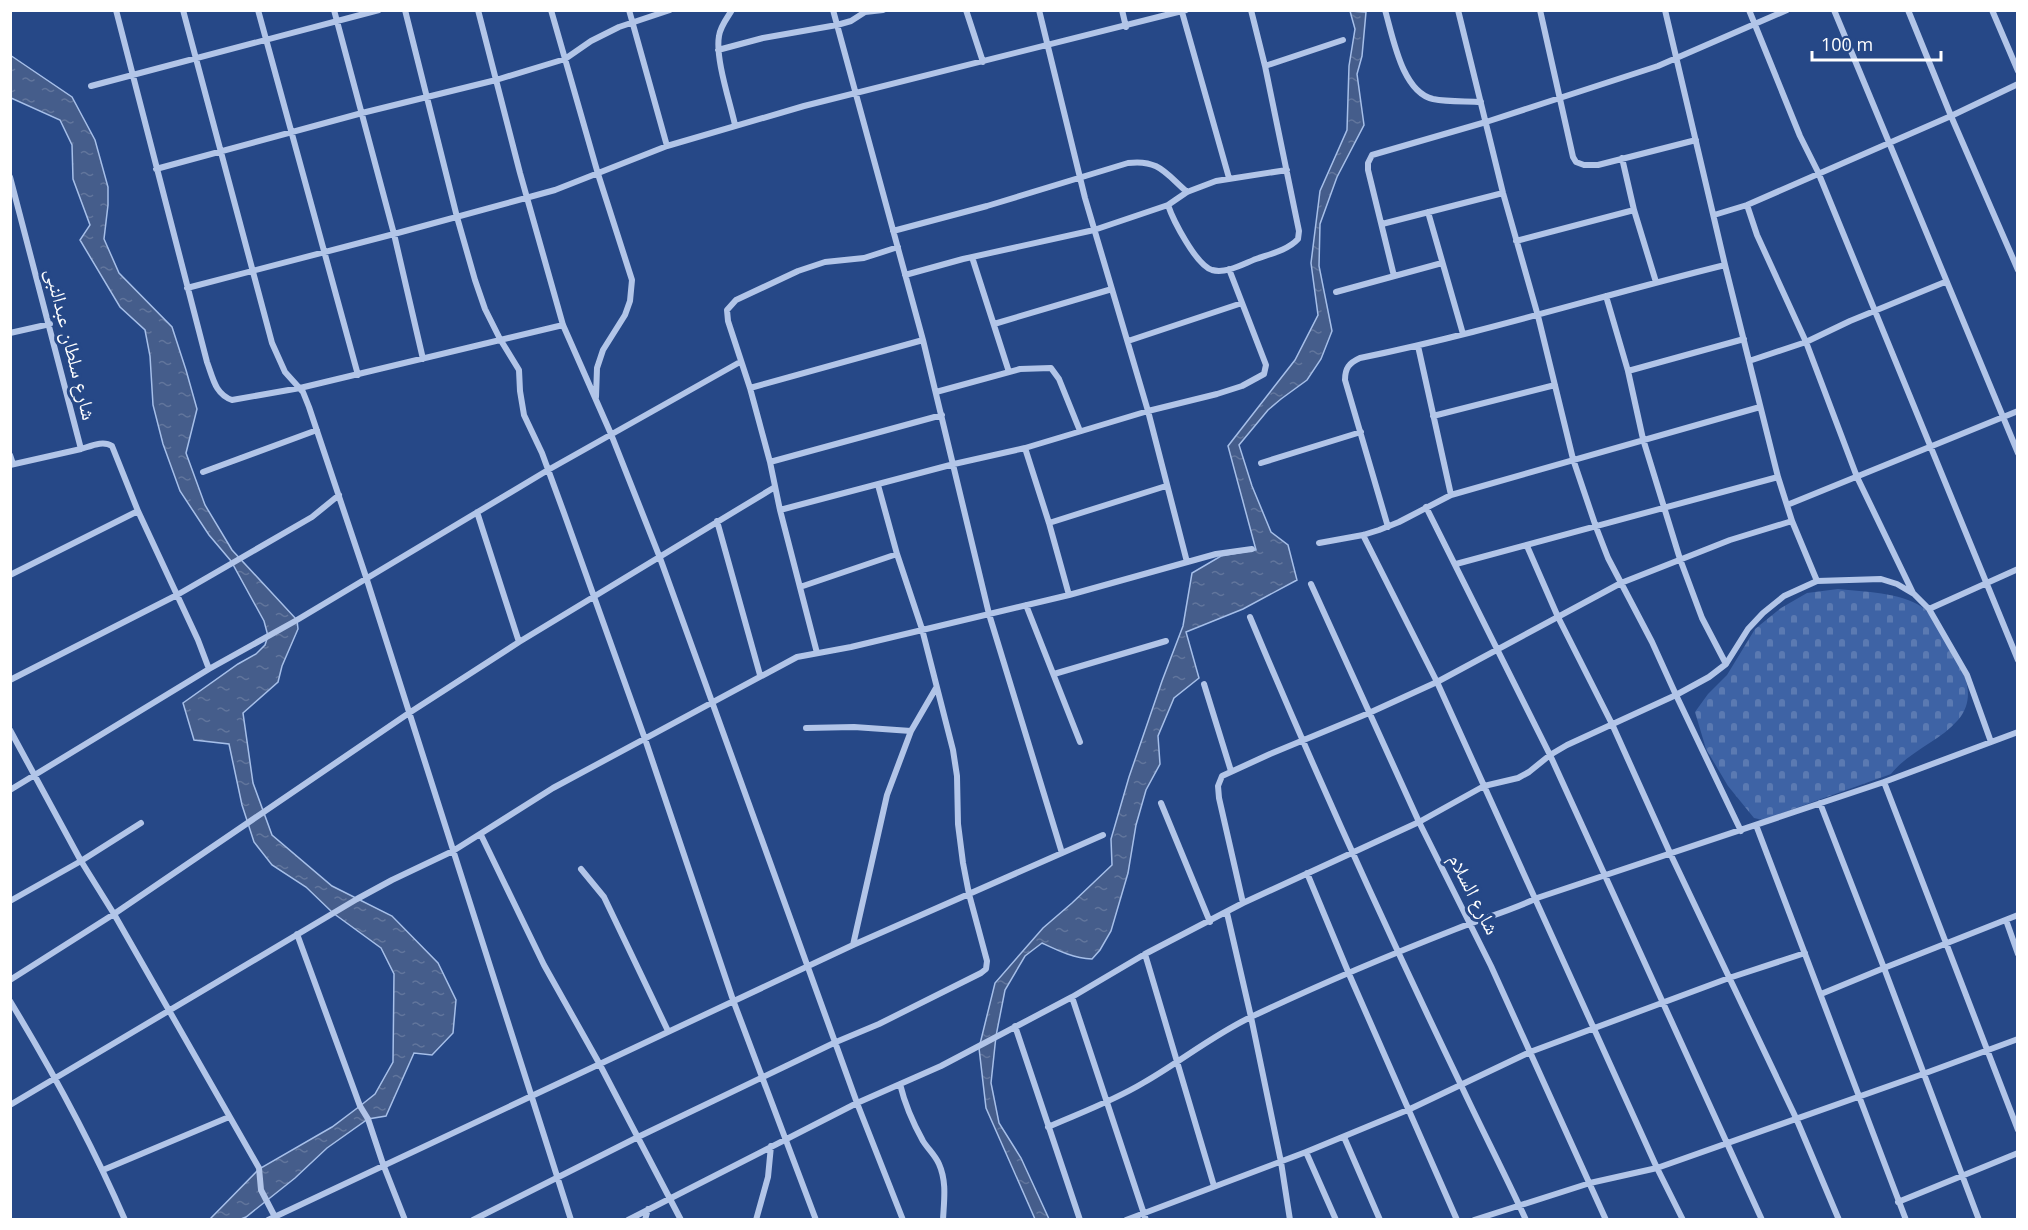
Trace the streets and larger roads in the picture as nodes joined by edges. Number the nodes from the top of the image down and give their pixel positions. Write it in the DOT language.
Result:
graph roads {
  1 [pos="116,10"];
  2 [pos="183,10"];
  3 [pos="258,10"];
  4 [pos="334,10"];
  5 [pos="379,10"];
  6 [pos="405,10"];
  7 [pos="478,10"];
  8 [pos="550,10"];
  9 [pos="629,10"];
  10 [pos="670,10"];
  11 [pos="732,10"];
  12 [pos="833,10"];
  13 [pos="883,10"];
  14 [pos="966,10"];
  15 [pos="1039,10"];
  16 [pos="1122,10"];
  17 [pos="1251,10"];
  18 [pos="1385,10"];
  19 [pos="1458,10"];
  20 [pos="1540,10"];
  21 [pos="1665,10"];
  22 [pos="1749,10"];
  23 [pos="1786,10"];
  24 [pos="1834,10"];
  25 [pos="1908,10"];
  26 [pos="1992,10"];
  27 [pos="1184,11"];
  28 [pos="337,22"];
  29 [pos="632,22"];
  30 [pos="1754,24"];
  31 [pos="837,25"];
  32 [pos="1126,27"];
  33 [pos="266,40"];
  34 [pos="1343,40"];
  35 [pos="1048,44"];
  36 [pos="718,50"];
  37 [pos="196,58"];
  38 [pos="565,59"];
  39 [pos="1678,59"];
  40 [pos="983,62"];
  41 [pos="1265,66"];
  42 [pos="2018,71"];
  43 [pos="133,75"];
  44 [pos="496,80"];
  45 [pos="2018,84"];
  46 [pos="90,86"];
  47 [pos="855,94"];
  48 [pos="427,97"];
  49 [pos="1561,98"];
  50 [pos="1481,102"];
  51 [pos="362,113"];
  52 [pos="1950,116"];
  53 [pos="1486,122"];
  54 [pos="735,125"];
  55 [pos="292,133"];
  56 [pos="1696,140"];
  57 [pos="1888,142"];
  58 [pos="667,146"];
  59 [pos="220,152"];
  60 [pos="1622,158"];
  61 [pos="156,168"];
  62 [pos="1287,170"];
  63 [pos="1818,172"];
  64 [pos="598,174"];
  65 [pos="1080,176"];
  66 [pos="10,177"];
  67 [pos="1229,178"];
  68 [pos="1187,192"];
  69 [pos="1503,193"];
  70 [pos="527,198"];
  71 [pos="14,203"];
  72 [pos="1168,205"];
  73 [pos="1747,205"];
  74 [pos="1634,210"];
  75 [pos="1428,212"];
  76 [pos="1714,214"];
  77 [pos="457,217"];
  78 [pos="1382,224"];
  79 [pos="1094,230"];
  80 [pos="893,231"];
  81 [pos="394,234"];
  82 [pos="1516,241"];
  83 [pos="897,247"];
  84 [pos="324,252"];
  85 [pos="972,257"];
  86 [pos="2015,257"];
  87 [pos="1442,263"];
  88 [pos="1725,265"];
  89 [pos="1229,269"];
  90 [pos="252,270"];
  91 [pos="2018,270"];
  92 [pos="905,275"];
  93 [pos="1394,276"];
  94 [pos="1656,282"];
  95 [pos="1945,282"];
  96 [pos="187,288"];
  97 [pos="1112,289"];
  98 [pos="1336,292"];
  99 [pos="1606,296"];
  100 [pos="1242,303"];
  101 [pos="1875,311"];
  102 [pos="1538,316"];
  103 [pos="50,324"];
  104 [pos="994,324"];
  105 [pos="562,325"];
  106 [pos="10,333"];
  107 [pos="1463,334"];
  108 [pos="500,339"];
  109 [pos="1744,339"];
  110 [pos="923,340"];
  111 [pos="1128,341"];
  112 [pos="1806,342"];
  113 [pos="1418,346"];
  114 [pos="423,359"];
  115 [pos="1749,361"];
  116 [pos="740,362"];
  117 [pos="1628,371"];
  118 [pos="1009,372"];
  119 [pos="358,375"];
  120 [pos="1555,385"];
  121 [pos="300,388"];
  122 [pos="750,388"];
  123 [pos="936,392"];
  124 [pos="596,399"];
  125 [pos="1760,407"];
  126 [pos="1148,411"];
  127 [pos="2018,411"];
  128 [pos="942,416"];
  129 [pos="1433,416"];
  130 [pos="2003,417"];
  131 [pos="317,430"];
  132 [pos="1080,431"];
  133 [pos="1361,432"];
  134 [pos="611,434"];
  135 [pos="1643,439"];
  136 [pos="1930,446"];
  137 [pos="1025,448"];
  138 [pos="81,449"];
  139 [pos="2018,453"];
  140 [pos="10,455"];
  141 [pos="1573,459"];
  142 [pos="770,462"];
  143 [pos="1261,463"];
  144 [pos="12,464"];
  145 [pos="954,464"];
  146 [pos="548,470"];
  147 [pos="202,472"];
  148 [pos="1778,477"];
  149 [pos="1857,477"];
  150 [pos="878,485"];
  151 [pos="1166,486"];
  152 [pos="774,487"];
  153 [pos="339,495"];
  154 [pos="1451,495"];
  155 [pos="1787,505"];
  156 [pos="1426,507"];
  157 [pos="1665,508"];
  158 [pos="780,510"];
  159 [pos="138,511"];
  160 [pos="477,512"];
  161 [pos="717,521"];
  162 [pos="1792,521"];
  163 [pos="1048,523"];
  164 [pos="1388,526"];
  165 [pos="1596,527"];
  166 [pos="1363,535"];
  167 [pos="1319,543"];
  168 [pos="1527,546"];
  169 [pos="1252,549"];
  170 [pos="897,554"];
  171 [pos="660,558"];
  172 [pos="1680,559"];
  173 [pos="1187,561"];
  174 [pos="1456,564"];
  175 [pos="2018,569"];
  176 [pos="10,575"];
  177 [pos="366,577"];
  178 [pos="1816,581"];
  179 [pos="1987,582"];
  180 [pos="1621,583"];
  181 [pos="1311,584"];
  182 [pos="800,587"];
  183 [pos="1914,594"];
  184 [pos="177,595"];
  185 [pos="1069,595"];
  186 [pos="594,597"];
  187 [pos="1026,605"];
  188 [pos="1929,609"];
  189 [pos="989,614"];
  190 [pos="1250,617"];
  191 [pos="1558,617"];
  192 [pos="922,629"];
  193 [pos="1166,641"];
  194 [pos="519,642"];
  195 [pos="1497,650"];
  196 [pos="818,653"];
  197 [pos="2018,660"];
  198 [pos="1726,663"];
  199 [pos="209,669"];
  200 [pos="1054,674"];
  201 [pos="760,675"];
  202 [pos="10,680"];
  203 [pos="1437,682"];
  204 [pos="1204,684"];
  205 [pos="936,688"];
  206 [pos="1676,695"];
  207 [pos="712,702"];
  208 [pos="409,713"];
  209 [pos="1369,713"];
  210 [pos="1612,724"];
  211 [pos="806,728"];
  212 [pos="10,730"];
  213 [pos="911,730"];
  214 [pos="2018,732"];
  215 [pos="645,739"];
  216 [pos="1080,741"];
  217 [pos="1302,741"];
  218 [pos="1991,742"];
  219 [pos="1550,755"];
  220 [pos="1231,771"];
  221 [pos="35,775"];
  222 [pos="1884,782"];
  223 [pos="1484,786"];
  224 [pos="10,790"];
  225 [pos="1161,803"];
  226 [pos="1820,803"];
  227 [pos="1419,822"];
  228 [pos="141,823"];
  229 [pos="1756,825"];
  230 [pos="1741,831"];
  231 [pos="481,835"];
  232 [pos="1103,835"];
  233 [pos="453,851"];
  234 [pos="1353,852"];
  235 [pos="1062,853"];
  236 [pos="1670,853"];
  237 [pos="81,861"];
  238 [pos="581,868"];
  239 [pos="1308,873"];
  240 [pos="1605,874"];
  241 [pos="969,894"];
  242 [pos="1537,898"];
  243 [pos="10,901"];
  244 [pos="1243,903"];
  245 [pos="1227,913"];
  246 [pos="114,914"];
  247 [pos="2018,915"];
  248 [pos="2006,920"];
  249 [pos="1210,922"];
  250 [pos="1469,923"];
  251 [pos="297,934"];
  252 [pos="1946,943"];
  253 [pos="853,945"];
  254 [pos="1399,951"];
  255 [pos="1805,953"];
  256 [pos="1145,954"];
  257 [pos="2018,954"];
  258 [pos="809,966"];
  259 [pos="1884,968"];
  260 [pos="1349,974"];
  261 [pos="1728,978"];
  262 [pos="10,980"];
  263 [pos="1821,994"];
  264 [pos="1072,998"];
  265 [pos="733,1000"];
  266 [pos="10,1001"];
  267 [pos="1662,1002"];
  268 [pos="169,1011"];
  269 [pos="1251,1017"];
  270 [pos="1015,1026"];
  271 [pos="1594,1029"];
  272 [pos="668,1031"];
  273 [pos="2018,1039"];
  274 [pos="837,1042"];
  275 [pos="1987,1050"];
  276 [pos="1530,1052"];
  277 [pos="1176,1062"];
  278 [pos="599,1064"];
  279 [pos="1923,1074"];
  280 [pos="763,1077"];
  281 [pos="56,1078"];
  282 [pos="900,1084"];
  283 [pos="1460,1084"];
  284 [pos="531,1096"];
  285 [pos="1859,1097"];
  286 [pos="857,1102"];
  287 [pos="1107,1102"];
  288 [pos="10,1105"];
  289 [pos="1410,1109"];
  290 [pos="229,1117"];
  291 [pos="1796,1118"];
  292 [pos="1048,1127"];
  293 [pos="2018,1130"];
  294 [pos="638,1137"];
  295 [pos="786,1137"];
  296 [pos="1344,1137"];
  297 [pos="1726,1144"];
  298 [pos="771,1146"];
  299 [pos="1306,1152"];
  300 [pos="2018,1153"];
  301 [pos="1281,1162"];
  302 [pos="383,1164"];
  303 [pos="1657,1168"];
  304 [pos="103,1170"];
  305 [pos="1962,1175"];
  306 [pos="557,1178"];
  307 [pos="1590,1183"];
  308 [pos="1214,1186"];
  309 [pos="669,1198"];
  310 [pos="1898,1202"];
  311 [pos="1519,1204"];
  312 [pos="648,1209"];
  313 [pos="1145,1216"];
  314 [pos="275,1217"];
  315 [pos="125,1220"];
  316 [pos="268,1220"];
  317 [pos="405,1220"];
  318 [pos="473,1220"];
  319 [pos="571,1220"];
  320 [pos="628,1220"];
  321 [pos="645,1220"];
  322 [pos="681,1220"];
  323 [pos="756,1220"];
  324 [pos="816,1220"];
  325 [pos="903,1220"];
  326 [pos="943,1220"];
  327 [pos="1080,1220"];
  328 [pos="1126,1220"];
  329 [pos="1290,1220"];
  330 [pos="1336,1220"];
  331 [pos="1380,1220"];
  332 [pos="1457,1220"];
  333 [pos="1474,1220"];
  334 [pos="1526,1220"];
  335 [pos="1606,1220"];
  336 [pos="1683,1220"];
  337 [pos="1762,1220"];
  338 [pos="1839,1220"];
  339 [pos="1906,1220"];
  340 [pos="1979,1220"];
  1 -- 43 [label="street"];
  2 -- 37 [label="street"];
  3 -- 33 [label="street"];
  4 -- 28 [label="street"];
  5 -- 28 [label="street"];
  6 -- 48 [label="street"];
  7 -- 44 [label="street"];
  8 -- 38 [label="street"];
  9 -- 29 [label="street"];
  10 -- 29 [label="street"];
  11 -- 36 [label="street"];
  12 -- 31 [label="street"];
  13 -- 31 [label="street"];
  14 -- 40 [label="street"];
  15 -- 35 [label="street"];
  16 -- 32 [label="street"];
  17 -- 41 [label="street"];
  18 -- 50 [label="street"];
  19 -- 50 [label="street"];
  20 -- 49 [label="street"];
  21 -- 39 [label="street"];
  22 -- 30 [label="street"];
  23 -- 30 [label="street"];
  24 -- 57 [label="street"];
  25 -- 52 [label="street"];
  26 -- 42 [label="street"];
  27 -- 32 [label="street"];
  27 -- 67 [label="street"];
  28 -- 33 [label="street"];
  28 -- 51 [label="street"];
  29 -- 38 [label="street"];
  29 -- 58 [label="street"];
  30 -- 39 [label="street"];
  30 -- 63 [label="street"];
  31 -- 36 [label="street"];
  31 -- 47 [label="street"];
  32 -- 35 [label="street"];
  33 -- 37 [label="street"];
  33 -- 55 [label="street"];
  34 -- 41 [label="street"];
  35 -- 40 [label="street"];
  35 -- 65 [label="street"];
  36 -- 54 [label="street"];
  37 -- 43 [label="street"];
  37 -- 59 [label="street"];
  38 -- 44 [label="street"];
  38 -- 64 [label="street"];
  39 -- 49 [label="street"];
  39 -- 56 [label="street"];
  40 -- 47 [label="street"];
  41 -- 62 [label="street"];
  43 -- 46 [label="street"];
  43 -- 61 [label="street"];
  44 -- 48 [label="street"];
  44 -- 70 [label="street"];
  45 -- 52 [label="street"];
  47 -- 54 [label="street"];
  47 -- 80 [label="street"];
  48 -- 51 [label="street"];
  48 -- 77 [label="street"];
  49 -- 53 [label="street"];
  49 -- 60 [label="street"];
  50 -- 53 [label="street"];
  51 -- 55 [label="street"];
  51 -- 81 [label="street"];
  52 -- 57 [label="street"];
  52 -- 86 [label="street"];
  53 -- 69 [label="street"];
  53 -- 78 [label="street"];
  54 -- 58 [label="street"];
  55 -- 59 [label="street"];
  55 -- 84 [label="street"];
  56 -- 60 [label="street"];
  56 -- 76 [label="street"];
  57 -- 63 [label="street"];
  57 -- 95 [label="street"];
  58 -- 64 [label="street"];
  59 -- 61 [label="street"];
  59 -- 90 [label="street"];
  60 -- 74 [label="street"];
  61 -- 96 [label="street"];
  62 -- 67 [label="street"];
  62 -- 89 [label="street"];
  63 -- 73 [label="street"];
  63 -- 101 [label="street"];
  64 -- 70 [label="street"];
  64 -- 124 [label="street"];
  65 -- 68 [label="street"];
  65 -- 79 [label="street"];
  65 -- 80 [label="street"];
  66 -- 71 [label="street, شارع سلطان عبدالنبى"];
  67 -- 68 [label="street"];
  68 -- 72 [label="street"];
  69 -- 75 [label="street"];
  69 -- 82 [label="street"];
  70 -- 77 [label="street"];
  70 -- 105 [label="street"];
  71 -- 103 [label="street, شارع سلطان عبدالنبى"];
  72 -- 79 [label="street"];
  72 -- 89 [label="street"];
  73 -- 76 [label="street"];
  73 -- 112 [label="street"];
  74 -- 82 [label="street"];
  74 -- 94 [label="street"];
  75 -- 78 [label="street"];
  75 -- 87 [label="street"];
  76 -- 88 [label="street"];
  77 -- 81 [label="street"];
  77 -- 108 [label="street"];
  78 -- 93 [label="street"];
  79 -- 85 [label="street"];
  79 -- 97 [label="street"];
  80 -- 83 [label="street"];
  81 -- 84 [label="street"];
  81 -- 114 [label="street"];
  82 -- 102 [label="street"];
  83 -- 92 [label="street"];
  83 -- 116 [label="street"];
  84 -- 90 [label="street"];
  84 -- 119 [label="street"];
  85 -- 92 [label="street"];
  85 -- 104 [label="street"];
  86 -- 91 [label="street"];
  87 -- 93 [label="street"];
  87 -- 107 [label="street"];
  88 -- 94 [label="street"];
  88 -- 109 [label="street"];
  89 -- 100 [label="street"];
  90 -- 96 [label="street"];
  90 -- 121 [label="street"];
  92 -- 110 [label="street"];
  93 -- 98 [label="street"];
  94 -- 99 [label="street"];
  95 -- 101 [label="street"];
  95 -- 130 [label="street"];
  96 -- 121 [label="street"];
  97 -- 104 [label="street"];
  97 -- 111 [label="street"];
  99 -- 102 [label="street"];
  99 -- 117 [label="street"];
  100 -- 111 [label="street"];
  100 -- 126 [label="street"];
  101 -- 112 [label="street"];
  101 -- 136 [label="street"];
  102 -- 107 [label="street"];
  102 -- 120 [label="street"];
  103 -- 106 [label="street"];
  103 -- 138 [label="street, شارع سلطان عبدالنبى"];
  104 -- 118 [label="street"];
  105 -- 108 [label="street"];
  105 -- 124 [label="street"];
  107 -- 113 [label="street"];
  108 -- 114 [label="street"];
  108 -- 146 [label="street"];
  109 -- 115 [label="street"];
  109 -- 117 [label="street"];
  110 -- 122 [label="street"];
  110 -- 123 [label="street"];
  111 -- 126 [label="street"];
  112 -- 115 [label="street"];
  112 -- 149 [label="street"];
  113 -- 129 [label="street"];
  113 -- 133 [label="street"];
  114 -- 119 [label="street"];
  115 -- 125 [label="street"];
  116 -- 122 [label="street"];
  116 -- 134 [label="street"];
  117 -- 135 [label="street"];
  118 -- 123 [label="street"];
  118 -- 132 [label="street"];
  119 -- 121 [label="street"];
  120 -- 129 [label="street"];
  120 -- 141 [label="street"];
  121 -- 131 [label="street"];
  122 -- 142 [label="street"];
  123 -- 128 [label="street"];
  124 -- 134 [label="street"];
  125 -- 135 [label="street"];
  125 -- 148 [label="street"];
  126 -- 132 [label="street"];
  126 -- 151 [label="street"];
  127 -- 130 [label="street"];
  128 -- 142 [label="street"];
  128 -- 145 [label="street"];
  129 -- 154 [label="street"];
  130 -- 136 [label="street"];
  130 -- 139 [label="street"];
  131 -- 147 [label="street"];
  131 -- 153 [label="street"];
  132 -- 137 [label="street"];
  133 -- 143 [label="street"];
  133 -- 164 [label="street"];
  134 -- 146 [label="street"];
  134 -- 171 [label="street"];
  135 -- 141 [label="street"];
  135 -- 157 [label="street"];
  136 -- 149 [label="street"];
  136 -- 179 [label="street"];
  137 -- 145 [label="street"];
  137 -- 163 [label="street"];
  138 -- 144 [label="street, شارع سلطان عبدالنبى"];
  138 -- 159 [label="street"];
  140 -- 144 [label="street"];
  141 -- 154 [label="street"];
  141 -- 165 [label="street"];
  142 -- 152 [label="street"];
  145 -- 150 [label="street"];
  145 -- 189 [label="street"];
  146 -- 160 [label="street"];
  146 -- 186 [label="street"];
  148 -- 155 [label="street"];
  148 -- 157 [label="street"];
  149 -- 155 [label="street"];
  149 -- 183 [label="street"];
  150 -- 158 [label="street"];
  150 -- 170 [label="street"];
  151 -- 163 [label="street"];
  151 -- 173 [label="street"];
  152 -- 158 [label="street"];
  152 -- 161 [label="street"];
  153 -- 177 [label="street"];
  153 -- 184 [label="street"];
  154 -- 156 [label="street"];
  155 -- 162 [label="street"];
  156 -- 164 [label="street"];
  156 -- 174 [label="street"];
  157 -- 165 [label="street"];
  157 -- 172 [label="street"];
  158 -- 182 [label="street"];
  159 -- 176 [label="street"];
  159 -- 184 [label="street"];
  160 -- 177 [label="street"];
  160 -- 194 [label="street"];
  161 -- 171 [label="street"];
  161 -- 201 [label="street"];
  162 -- 172 [label="street"];
  162 -- 178 [label="street"];
  163 -- 185 [label="street"];
  164 -- 166 [label="street"];
  165 -- 168 [label="street"];
  165 -- 180 [label="street"];
  166 -- 167 [label="street"];
  166 -- 203 [label="street"];
  168 -- 174 [label="street"];
  168 -- 191 [label="street"];
  169 -- 173 [label="street"];
  170 -- 182 [label="street"];
  170 -- 192 [label="street"];
  171 -- 186 [label="street"];
  171 -- 207 [label="street"];
  172 -- 180 [label="street"];
  172 -- 198 [label="street"];
  173 -- 185 [label="street"];
  174 -- 195 [label="street"];
  175 -- 179 [label="street"];
  177 -- 199 [label="street"];
  177 -- 208 [label="street"];
  178 -- 183 [label="street"];
  178 -- 198 [label="street"];
  179 -- 188 [label="street"];
  179 -- 197 [label="street"];
  180 -- 191 [label="street"];
  180 -- 206 [label="street"];
  181 -- 209 [label="street, شارع السلام"];
  182 -- 196 [label="street"];
  183 -- 188 [label="street"];
  184 -- 199 [label="street"];
  184 -- 202 [label="street"];
  185 -- 187 [label="street"];
  186 -- 194 [label="street"];
  186 -- 215 [label="street"];
  187 -- 189 [label="street"];
  187 -- 200 [label="street"];
  188 -- 218 [label="street"];
  189 -- 192 [label="street"];
  189 -- 235 [label="street"];
  190 -- 217 [label="street"];
  191 -- 195 [label="street"];
  191 -- 210 [label="street"];
  192 -- 196 [label="street"];
  192 -- 205 [label="street"];
  193 -- 200 [label="street"];
  194 -- 208 [label="street"];
  195 -- 203 [label="street"];
  195 -- 219 [label="street"];
  196 -- 201 [label="street"];
  198 -- 206 [label="street"];
  199 -- 221 [label="street"];
  200 -- 216 [label="street"];
  201 -- 207 [label="street"];
  203 -- 209 [label="street"];
  203 -- 223 [label="street"];
  204 -- 220 [label="street"];
  205 -- 213 [label="street"];
  205 -- 241 [label="street"];
  206 -- 210 [label="street"];
  206 -- 230 [label="street"];
  207 -- 215 [label="street"];
  207 -- 258 [label="street"];
  208 -- 233 [label="street"];
  208 -- 246 [label="street"];
  209 -- 217 [label="street"];
  209 -- 227 [label="street, شارع السلام"];
  210 -- 219 [label="street"];
  210 -- 236 [label="street"];
  211 -- 213 [label="street"];
  212 -- 221 [label="street"];
  213 -- 253 [label="street"];
  214 -- 218 [label="street"];
  215 -- 231 [label="street"];
  215 -- 265 [label="street"];
  217 -- 220 [label="street"];
  217 -- 234 [label="street"];
  218 -- 222 [label="street"];
  219 -- 223 [label="street"];
  219 -- 240 [label="street"];
  220 -- 244 [label="street"];
  221 -- 224 [label="street"];
  221 -- 237 [label="street"];
  222 -- 226 [label="street"];
  222 -- 252 [label="street"];
  223 -- 227 [label="street"];
  223 -- 242 [label="street"];
  225 -- 249 [label="street"];
  226 -- 229 [label="street"];
  226 -- 259 [label="street"];
  227 -- 234 [label="street"];
  227 -- 250 [label="street, شارع السلام"];
  228 -- 237 [label="street"];
  229 -- 230 [label="street"];
  229 -- 255 [label="street"];
  230 -- 236 [label="street"];
  231 -- 233 [label="street"];
  231 -- 278 [label="street"];
  232 -- 235 [label="street"];
  233 -- 251 [label="street"];
  233 -- 284 [label="street"];
  234 -- 239 [label="street"];
  234 -- 254 [label="street"];
  235 -- 241 [label="street"];
  236 -- 240 [label="street"];
  236 -- 261 [label="street"];
  237 -- 243 [label="street"];
  237 -- 246 [label="street"];
  238 -- 272 [label="street"];
  239 -- 244 [label="street"];
  239 -- 260 [label="street"];
  240 -- 242 [label="street"];
  240 -- 267 [label="street"];
  241 -- 253 [label="street"];
  241 -- 274 [label="street"];
  242 -- 250 [label="street"];
  242 -- 271 [label="street"];
  244 -- 245 [label="street"];
  245 -- 249 [label="street"];
  245 -- 269 [label="street"];
  246 -- 262 [label="street"];
  246 -- 268 [label="street"];
  247 -- 248 [label="street"];
  248 -- 252 [label="street"];
  248 -- 257 [label="street"];
  249 -- 256 [label="street"];
  250 -- 254 [label="street"];
  250 -- 276 [label="street, شارع السلام"];
  251 -- 268 [label="street"];
  251 -- 302 [label="street"];
  252 -- 259 [label="street"];
  252 -- 275 [label="street"];
  253 -- 258 [label="street"];
  254 -- 260 [label="street"];
  254 -- 283 [label="street"];
  255 -- 261 [label="street"];
  255 -- 263 [label="street"];
  256 -- 264 [label="street"];
  256 -- 277 [label="street"];
  258 -- 265 [label="street"];
  258 -- 274 [label="street"];
  259 -- 263 [label="street"];
  259 -- 279 [label="street"];
  260 -- 269 [label="street"];
  260 -- 289 [label="street"];
  261 -- 267 [label="street"];
  261 -- 291 [label="street"];
  263 -- 285 [label="street"];
  264 -- 270 [label="street"];
  264 -- 287 [label="street"];
  265 -- 272 [label="street"];
  265 -- 280 [label="street"];
  266 -- 281 [label="street"];
  267 -- 271 [label="street"];
  267 -- 297 [label="street"];
  268 -- 281 [label="street"];
  268 -- 290 [label="street"];
  269 -- 277 [label="street"];
  269 -- 301 [label="street"];
  270 -- 282 [label="street"];
  270 -- 292 [label="street"];
  271 -- 276 [label="street"];
  271 -- 303 [label="street"];
  272 -- 278 [label="street"];
  273 -- 275 [label="street"];
  274 -- 280 [label="street"];
  274 -- 286 [label="street"];
  275 -- 279 [label="street"];
  275 -- 293 [label="street"];
  276 -- 283 [label="street"];
  276 -- 307 [label="street, شارع السلام"];
  277 -- 287 [label="street"];
  277 -- 308 [label="street"];
  278 -- 284 [label="street"];
  278 -- 294 [label="street"];
  279 -- 285 [label="street"];
  279 -- 305 [label="street"];
  280 -- 294 [label="street"];
  280 -- 295 [label="street"];
  281 -- 288 [label="street"];
  281 -- 304 [label="street"];
  282 -- 286 [label="street"];
  282 -- 326 [label="street"];
  283 -- 289 [label="street"];
  283 -- 311 [label="street"];
  284 -- 302 [label="street"];
  284 -- 306 [label="street"];
  285 -- 291 [label="street"];
  285 -- 310 [label="street"];
  286 -- 295 [label="street"];
  286 -- 325 [label="street"];
  287 -- 292 [label="street"];
  287 -- 313 [label="street"];
  289 -- 296 [label="street"];
  289 -- 332 [label="street"];
  290 -- 304 [label="street"];
  290 -- 314 [label="street"];
  291 -- 297 [label="street"];
  291 -- 338 [label="street"];
  292 -- 327 [label="street"];
  294 -- 306 [label="street"];
  294 -- 309 [label="street"];
  295 -- 298 [label="street"];
  295 -- 324 [label="street"];
  296 -- 299 [label="street"];
  296 -- 331 [label="street"];
  297 -- 303 [label="street"];
  297 -- 337 [label="street"];
  298 -- 309 [label="street"];
  298 -- 323 [label="street"];
  299 -- 301 [label="street"];
  299 -- 330 [label="street"];
  300 -- 305 [label="street"];
  301 -- 308 [label="street"];
  301 -- 329 [label="street"];
  302 -- 314 [label="street"];
  302 -- 317 [label="street"];
  303 -- 307 [label="street"];
  303 -- 336 [label="street"];
  304 -- 315 [label="street"];
  305 -- 310 [label="street"];
  305 -- 340 [label="street"];
  306 -- 318 [label="street"];
  306 -- 319 [label="street"];
  307 -- 311 [label="street"];
  307 -- 335 [label="street, شارع السلام"];
  308 -- 313 [label="street"];
  309 -- 312 [label="street"];
  309 -- 322 [label="street"];
  310 -- 339 [label="street"];
  311 -- 333 [label="street"];
  311 -- 334 [label="street"];
  312 -- 320 [label="street"];
  312 -- 321 [label="street"];
  313 -- 328 [label="street"];
  314 -- 316 [label="street"];
}
